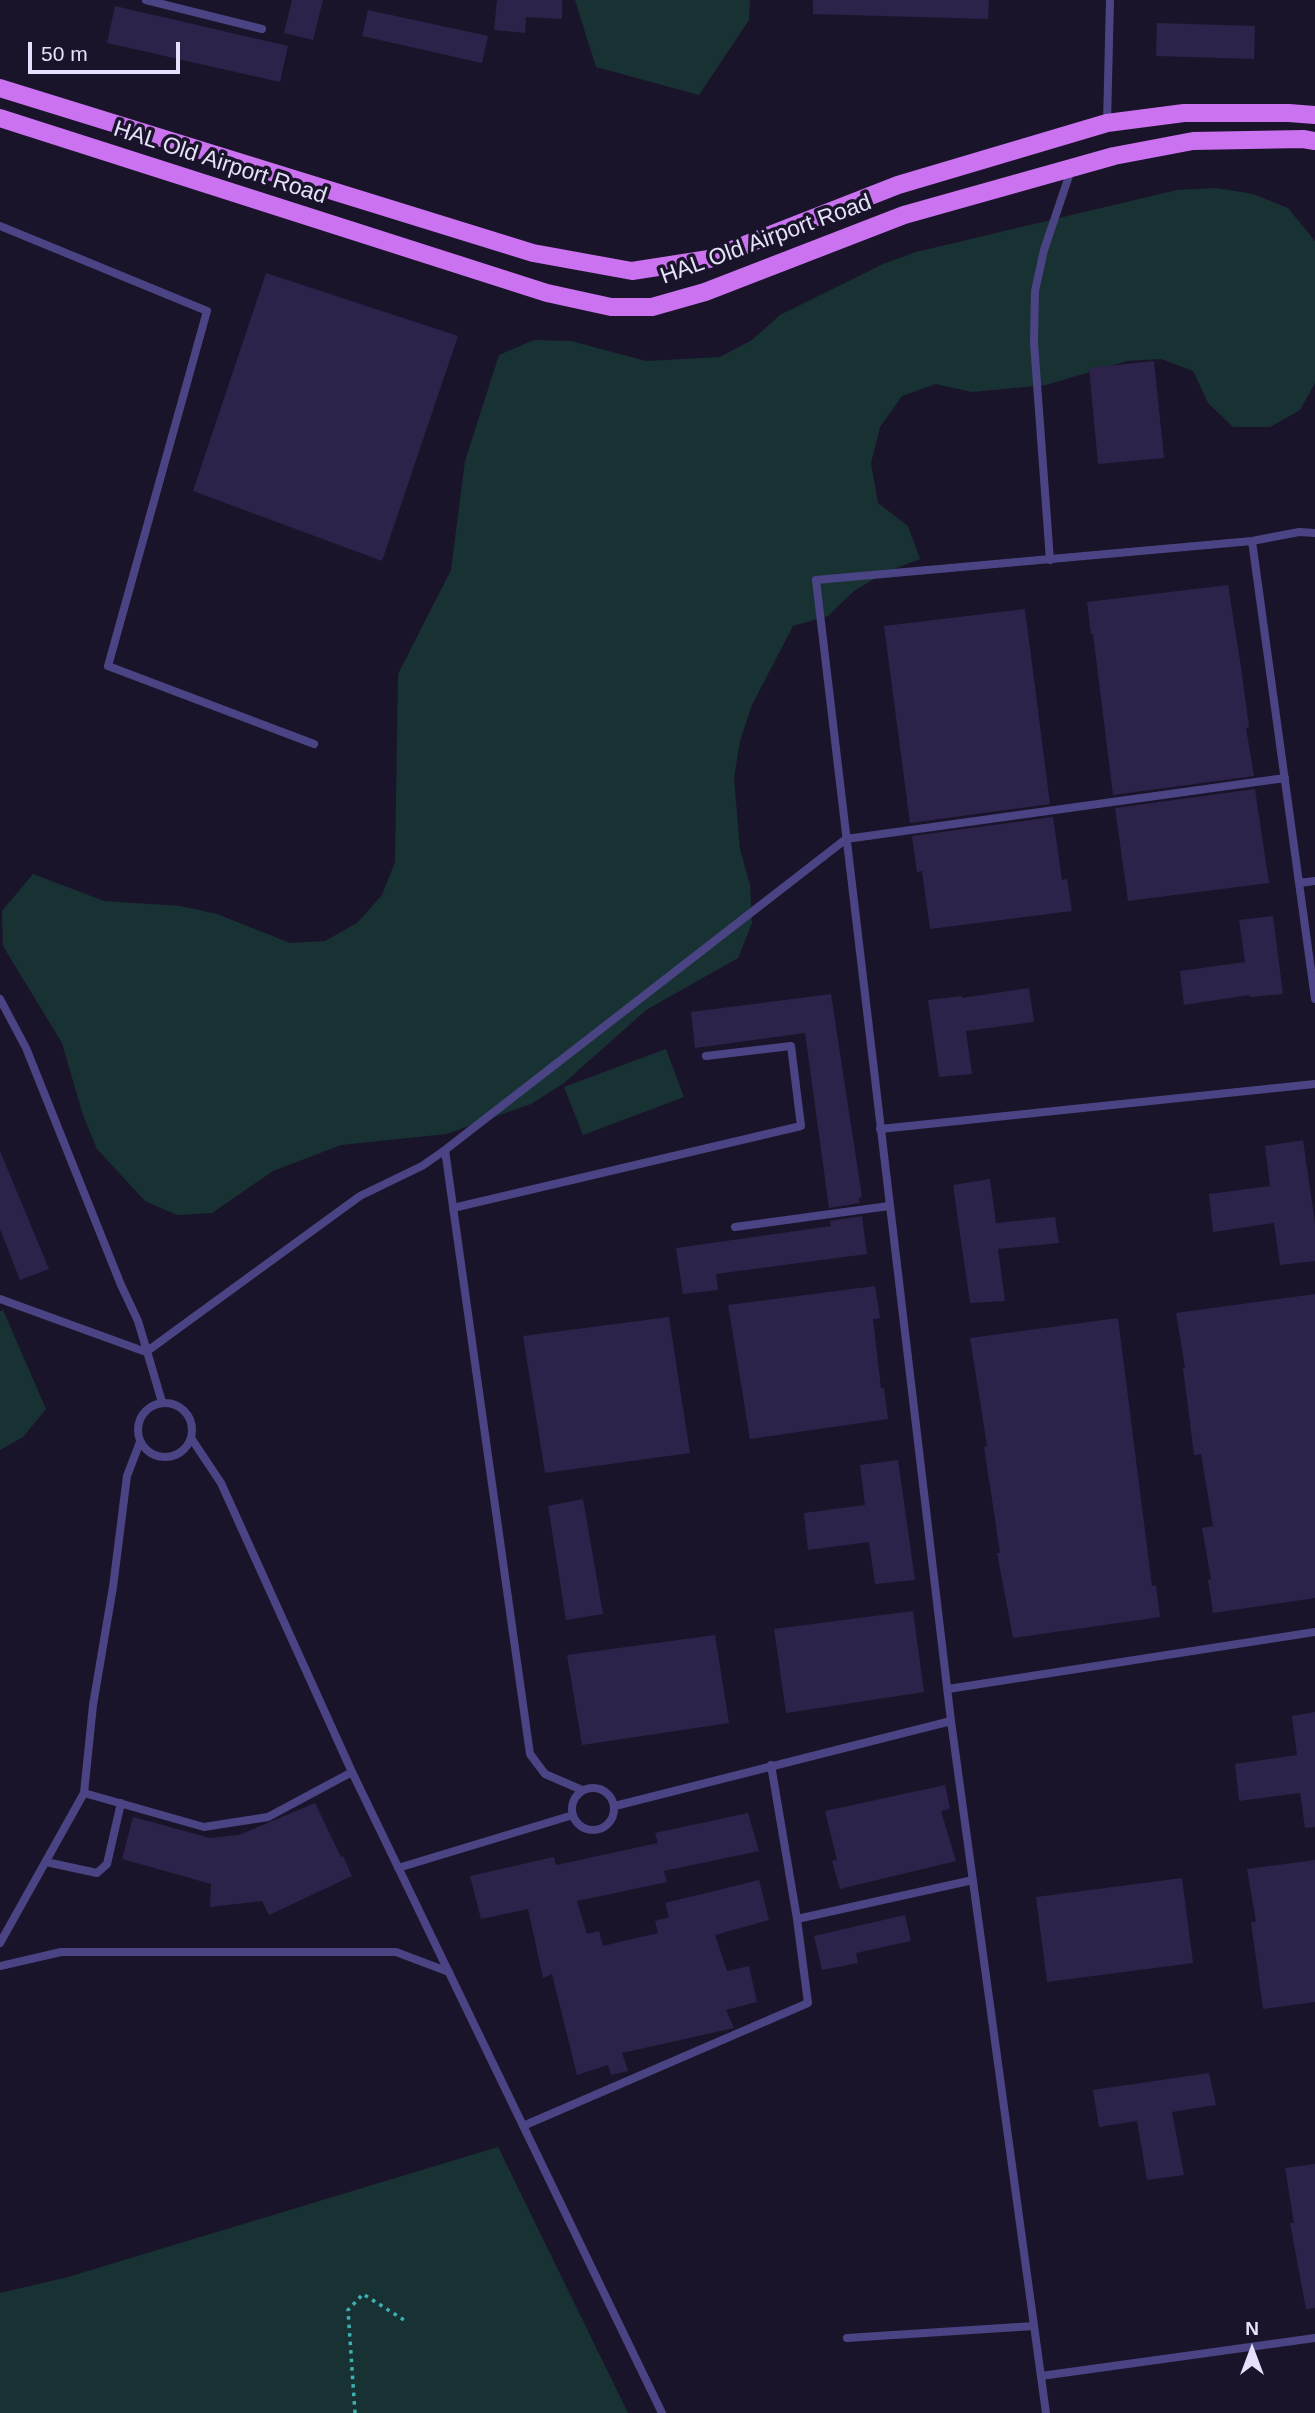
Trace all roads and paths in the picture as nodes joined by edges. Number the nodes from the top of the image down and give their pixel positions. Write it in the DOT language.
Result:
graph roads {
  1 [pos="146,0"];
  2 [pos="1110,0"];
  3 [pos="262,29"];
  4 [pos="0,88"];
  5 [pos="1315,115"];
  6 [pos="0,118"];
  7 [pos="1107,123"];
  8 [pos="1315,141"];
  9 [pos="1073,167"];
  10 [pos="0,226"];
  11 [pos="1315,533"];
  12 [pos="1252,541"];
  13 [pos="1050,560"];
  14 [pos="314,744"];
  15 [pos="1285,778"];
  16 [pos="846,839"];
  17 [pos="1315,881"];
  18 [pos="1299,883"];
  19 [pos="0,999"];
  20 [pos="1315,999"];
  21 [pos="706,1056"];
  22 [pos="1315,1084"];
  23 [pos="880,1129"];
  24 [pos="445,1150"];
  25 [pos="889,1206"];
  26 [pos="453,1208"];
  27 [pos="735,1227"];
  28 [pos="0,1299"];
  29 [pos="146,1352"];
  30 [pos="162,1402"];
  31 [pos="191,1438"];
  32 [pos="140,1443"];
  33 [pos="1315,1632"];
  34 [pos="948,1689"];
  35 [pos="951,1721"];
  36 [pos="771,1765"];
  37 [pos="352,1772"];
  38 [pos="582,1790"];
  39 [pos="84,1793"];
  40 [pos="121,1803"];
  41 [pos="615,1806"];
  42 [pos="573,1815"];
  43 [pos="46,1862"];
  44 [pos="398,1868"];
  45 [pos="973,1880"];
  46 [pos="797,1919"];
  47 [pos="0,1943"];
  48 [pos="0,1966"];
  49 [pos="449,1972"];
  50 [pos="523,2126"];
  51 [pos="404,2320"];
  52 [pos="1034,2326"];
  53 [pos="847,2338"];
  54 [pos="1315,2338"];
  55 [pos="1041,2376"];
  56 [pos="355,2413"];
  57 [pos="662,2413"];
  58 [pos="1046,2413"];
  1 -- 3 [label="lane"];
  2 -- 7 [label="lane"];
  4 -- 7 [label="main road, HAL Old Airport Road"];
  5 -- 7 [label="main road, HAL Old Airport Road"];
  6 -- 9 [label="main road, HAL Old Airport Road"];
  8 -- 9 [label="main road, HAL Old Airport Road"];
  9 -- 13 [label="lane"];
  10 -- 14 [label="lane"];
  11 -- 12 [label="lane"];
  12 -- 13 [label="lane"];
  12 -- 15 [label="lane"];
  13 -- 16 [label="lane"];
  15 -- 16 [label="lane"];
  15 -- 18 [label="lane"];
  16 -- 23 [label="lane"];
  16 -- 24 [label="lane"];
  17 -- 18 [label="lane"];
  18 -- 20 [label="lane"];
  19 -- 29 [label="lane"];
  21 -- 26 [label="lane"];
  22 -- 23 [label="lane"];
  23 -- 25 [label="lane"];
  24 -- 26 [label="lane"];
  24 -- 29 [label="lane"];
  25 -- 27 [label="lane"];
  25 -- 34 [label="lane"];
  26 -- 38 [label="lane"];
  28 -- 29 [label="lane"];
  29 -- 30 [label="lane"];
  30 -- 31 [label="lane"];
  30 -- 32 [label="lane"];
  31 -- 32 [label="lane"];
  31 -- 37 [label="lane"];
  32 -- 39 [label="lane"];
  33 -- 34 [label="lane"];
  34 -- 35 [label="lane"];
  35 -- 36 [label="lane"];
  35 -- 45 [label="lane"];
  36 -- 41 [label="lane"];
  36 -- 46 [label="lane"];
  37 -- 40 [label="lane"];
  37 -- 44 [label="lane"];
  38 -- 41 [label="lane"];
  38 -- 42 [label="lane"];
  39 -- 40 [label="lane"];
  39 -- 43 [label="lane"];
  40 -- 43 [label="lane"];
  41 -- 42 [label="lane"];
  42 -- 44 [label="lane"];
  43 -- 47 [label="lane"];
  44 -- 49 [label="lane"];
  45 -- 46 [label="lane"];
  45 -- 52 [label="lane"];
  46 -- 50 [label="lane"];
  48 -- 49 [label="lane"];
  49 -- 50 [label="lane"];
  50 -- 57 [label="lane"];
  51 -- 56 [label="path"];
  52 -- 53 [label="lane"];
  52 -- 55 [label="lane"];
  54 -- 55 [label="lane"];
  55 -- 58 [label="lane"];
}
